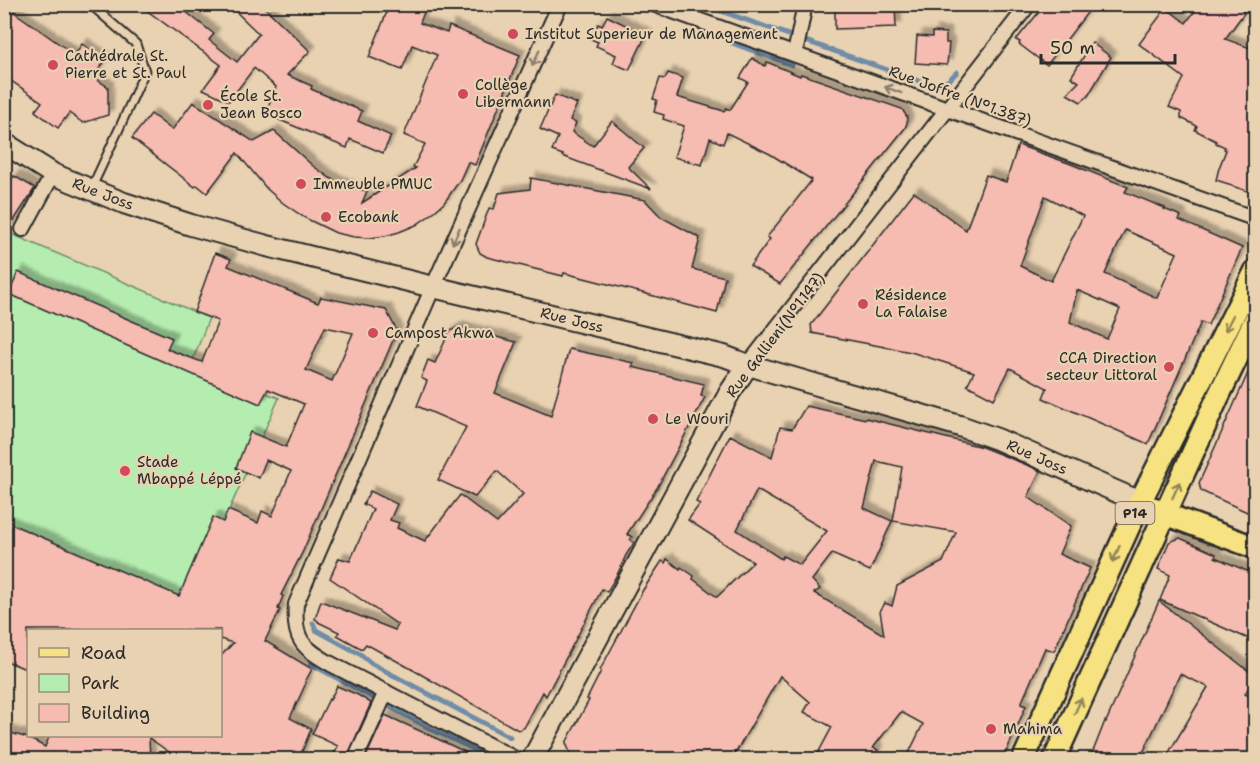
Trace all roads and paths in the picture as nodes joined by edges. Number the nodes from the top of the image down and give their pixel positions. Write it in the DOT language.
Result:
graph roads {
  1 [pos="90,4"];
  2 [pos="560,4"];
  3 [pos="653,4"];
  4 [pos="805,4"];
  5 [pos="1029,4"];
  6 [pos="795,54"];
  7 [pos="948,109"];
  8 [pos="4,143"];
  9 [pos="53,174"];
  10 [pos="90,189"];
  11 [pos="1256,219"];
  12 [pos="23,229"];
  13 [pos="1256,270"];
  14 [pos="432,287"];
  15 [pos="1256,318"];
  16 [pos="748,365"];
  17 [pos="1140,502"];
  18 [pos="1165,514"];
  19 [pos="1256,548"];
  20 [pos="386,692"];
  21 [pos="356,759"];
  22 [pos="517,759"];
  23 [pos="532,759"];
  24 [pos="1023,759"];
  25 [pos="1054,759"];
  1 -- 10 [label="lane"];
  2 -- 14 [label="street, one-way"];
  3 -- 6 [label="street, Rue Joffre (N°1.387)"];
  4 -- 6 [label="street"];
  5 -- 7 [label="street, Rue Gallieni(N°1.147)"];
  7 -- 6 [label="street, Rue Joffre (N°1.387), one-way"];
  7 -- 11 [label="street, Rue Joffre (N°1.387)"];
  7 -- 16 [label="street, Rue Gallieni(N°1.147)"];
  8 -- 9 [label="main road, Rue Joss"];
  9 -- 10 [label="main road, Rue Joss"];
  9 -- 12 [label="street"];
  10 -- 14 [label="main road, Rue Joss"];
  13 -- 17 [label="main road, P14, one-way"];
  14 -- 16 [label="main road, Rue Joss"];
  14 -- 20 [label="street"];
  18 -- 15 [label="main road, P14, one-way"];
  16 -- 17 [label="main road, Rue Joss"];
  16 -- 23 [label="main road, Rue Gallieni(N°1.147)"];
  17 -- 18 [label="main road"];
  17 -- 24 [label="main road, P14, one-way"];
  18 -- 19 [label="main road"];
  25 -- 18 [label="main road, P14, one-way"];
  20 -- 21 [label="street"];
  20 -- 22 [label="street"];
}
